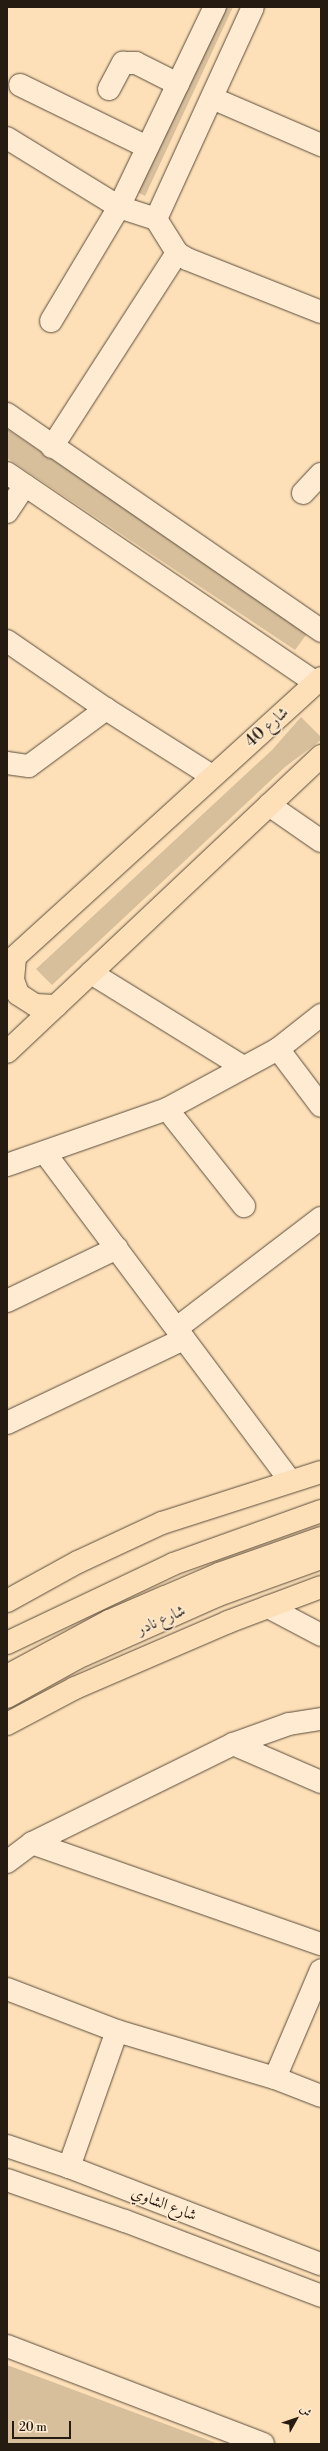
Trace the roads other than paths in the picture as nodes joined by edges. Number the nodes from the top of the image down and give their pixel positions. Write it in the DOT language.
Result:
graph roads {
  1 [pos="215,7"];
  2 [pos="253,7"];
  3 [pos="178,84"];
  4 [pos="20,85"];
  5 [pos="109,89"];
  6 [pos="212,98"];
  7 [pos="7,138"];
  8 [pos="321,145"];
  9 [pos="147,147"];
  10 [pos="119,207"];
  11 [pos="156,218"];
  12 [pos="176,253"];
  13 [pos="321,312"];
  14 [pos="51,321"];
  15 [pos="7,414"];
  16 [pos="52,448"];
  17 [pos="7,472"];
  18 [pos="321,474"];
  19 [pos="25,485"];
  20 [pos="303,493"];
  21 [pos="7,512"];
  22 [pos="321,631"];
  23 [pos="7,641"];
  24 [pos="318,681"];
  25 [pos="106,709"];
  26 [pos="321,756"];
  27 [pos="7,763"];
  28 [pos="212,776"];
  29 [pos="269,805"];
  30 [pos="321,841"];
  31 [pos="12,956"];
  32 [pos="91,973"];
  33 [pos="56,1006"];
  34 [pos="321,1015"];
  35 [pos="278,1049"];
  36 [pos="7,1052"];
  37 [pos="242,1067"];
  38 [pos="321,1106"];
  39 [pos="167,1109"];
  40 [pos="45,1153"];
  41 [pos="7,1165"];
  42 [pos="244,1206"];
  43 [pos="321,1218"];
  44 [pos="116,1248"];
  45 [pos="7,1301"];
  46 [pos="180,1333"];
  47 [pos="7,1423"];
  48 [pos="321,1472"];
  49 [pos="290,1480"];
  50 [pos="321,1511"];
  51 [pos="321,1538"];
  52 [pos="321,1558"];
  53 [pos="321,1587"];
  54 [pos="7,1601"];
  55 [pos="268,1607"];
  56 [pos="321,1635"];
  57 [pos="7,1643"];
  58 [pos="7,1676"];
  59 [pos="7,1697"];
  60 [pos="321,1719"];
  61 [pos="7,1724"];
  62 [pos="233,1744"];
  63 [pos="321,1782"];
  64 [pos="32,1843"];
  65 [pos="7,1862"];
  66 [pos="321,1944"];
  67 [pos="321,1970"];
  68 [pos="7,1989"];
  69 [pos="117,2031"];
  70 [pos="276,2078"];
  71 [pos="321,2096"];
  72 [pos="7,2146"];
  73 [pos="69,2167"];
  74 [pos="7,2180"];
  75 [pos="115,2185"];
  76 [pos="159,2202"];
  77 [pos="105,2214"];
  78 [pos="150,2231"];
  79 [pos="321,2264"];
  80 [pos="321,2296"];
  81 [pos="7,2346"];
  82 [pos="262,2444"];
  1 -- 3 [label="street"];
  2 -- 6 [label="street"];
  3 -- 5 [label="street"];
  3 -- 9 [label="street"];
  4 -- 9 [label="street"];
  6 -- 8 [label="street"];
  6 -- 11 [label="street"];
  7 -- 10 [label="street"];
  9 -- 10 [label="street"];
  10 -- 11 [label="street"];
  10 -- 14 [label="street"];
  11 -- 12 [label="street"];
  12 -- 13 [label="street"];
  12 -- 16 [label="street"];
  15 -- 16 [label="street"];
  16 -- 22 [label="street"];
  17 -- 19 [label="street"];
  18 -- 20 [label="street"];
  19 -- 21 [label="street"];
  19 -- 24 [label="street"];
  23 -- 25 [label="street"];
  24 -- 28 [label="main road, شارع 40"];
  25 -- 27 [label="street"];
  25 -- 28 [label="street"];
  26 -- 29 [label="main road"];
  28 -- 31 [label="main road, شارع 40"];
  29 -- 30 [label="street"];
  29 -- 32 [label="main road"];
  31 -- 33 [label="main road"];
  32 -- 33 [label="main road"];
  32 -- 37 [label="street"];
  33 -- 36 [label="main road"];
  34 -- 35 [label="street"];
  35 -- 37 [label="street"];
  35 -- 38 [label="street"];
  37 -- 39 [label="street"];
  39 -- 40 [label="street"];
  39 -- 42 [label="street"];
  40 -- 41 [label="street"];
  40 -- 44 [label="street"];
  43 -- 46 [label="street"];
  44 -- 45 [label="street"];
  44 -- 46 [label="street"];
  46 -- 47 [label="street"];
  46 -- 49 [label="street"];
  48 -- 49 [label="main road"];
  49 -- 54 [label="main road"];
  50 -- 57 [label="main road"];
  51 -- 58 [label="main road"];
  52 -- 59 [label="main road, شارع نادر"];
  53 -- 55 [label="main road"];
  55 -- 56 [label="street"];
  55 -- 61 [label="main road"];
  60 -- 62 [label="street"];
  62 -- 63 [label="street"];
  62 -- 64 [label="street"];
  64 -- 65 [label="street"];
  64 -- 66 [label="street"];
  67 -- 70 [label="street"];
  68 -- 69 [label="street"];
  69 -- 70 [label="street"];
  69 -- 73 [label="street"];
  70 -- 71 [label="street"];
  72 -- 73 [label="street, شارع الشاوي"];
  73 -- 75 [label="street, شارع الشاوي"];
  74 -- 77 [label="street, شارع الشاوي"];
  75 -- 76 [label="street, شارع الشاوي"];
  75 -- 77 [label="street"];
  76 -- 78 [label="street"];
  76 -- 79 [label="street, شارع الشاوي"];
  77 -- 78 [label="street, شارع الشاوي"];
  78 -- 80 [label="street, شارع الشاوي"];
  81 -- 82 [label="street"];
}
